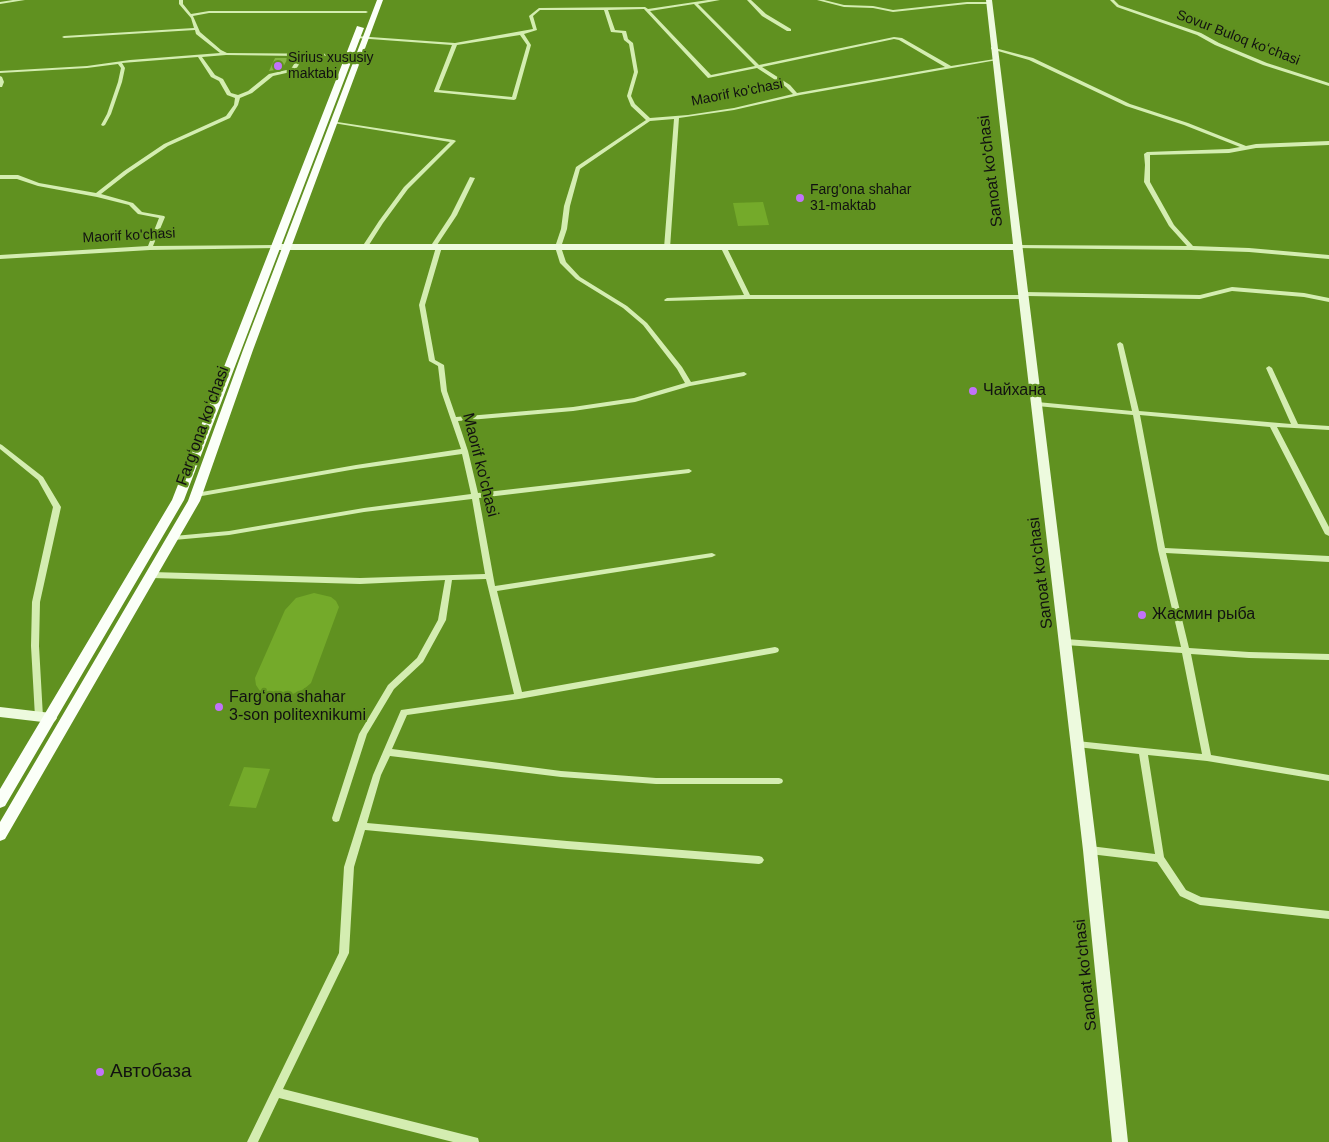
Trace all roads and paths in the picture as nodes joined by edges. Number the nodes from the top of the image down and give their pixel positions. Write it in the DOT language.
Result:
graph roads {
  1 [pos="23,0"];
  2 [pos="181,0"];
  3 [pos="371,0"];
  4 [pos="380,0"];
  5 [pos="540,0"];
  6 [pos="718,0"];
  7 [pos="750,0"];
  8 [pos="819,0"];
  9 [pos="1112,0"];
  10 [pos="989,2"];
  11 [pos="0,3"];
  12 [pos="695,4"];
  13 [pos="606,8"];
  14 [pos="539,9"];
  15 [pos="647,10"];
  16 [pos="366,12"];
  17 [pos="190,14"];
  18 [pos="195,29"];
  19 [pos="789,30"];
  20 [pos="521,34"];
  21 [pos="64,37"];
  22 [pos="361,38"];
  23 [pos="455,44"];
  24 [pos="993,48"];
  25 [pos="226,54"];
  26 [pos="302,55"];
  27 [pos="349,55"];
  28 [pos="200,57"];
  29 [pos="995,60"];
  30 [pos="120,64"];
  31 [pos="758,67"];
  32 [pos="950,68"];
  33 [pos="0,72"];
  34 [pos="1329,84"];
  35 [pos="796,95"];
  36 [pos="238,97"];
  37 [pos="677,118"];
  38 [pos="649,120"];
  39 [pos="333,122"];
  40 [pos="103,125"];
  41 [pos="1329,143"];
  42 [pos="1246,148"];
  43 [pos="0,177"];
  44 [pos="472,178"];
  45 [pos="97,195"];
  46 [pos="275,247"];
  47 [pos="287,247"];
  48 [pos="366,247"];
  49 [pos="436,247"];
  50 [pos="1017,247"];
  51 [pos="150,248"];
  52 [pos="558,248"];
  53 [pos="666,248"];
  54 [pos="724,248"];
  55 [pos="1191,248"];
  56 [pos="0,256"];
  57 [pos="1329,257"];
  58 [pos="1025,296"];
  59 [pos="748,298"];
  60 [pos="667,300"];
  61 [pos="1329,300"];
  62 [pos="1120,344"];
  63 [pos="1269,368"];
  64 [pos="744,374"];
  65 [pos="689,384"];
  66 [pos="1037,404"];
  67 [pos="1136,413"];
  68 [pos="455,419"];
  69 [pos="1272,425"];
  70 [pos="1295,426"];
  71 [pos="1329,428"];
  72 [pos="0,446"];
  73 [pos="464,451"];
  74 [pos="689,471"];
  75 [pos="196,495"];
  76 [pos="475,496"];
  77 [pos="1329,534"];
  78 [pos="174,538"];
  79 [pos="1162,550"];
  80 [pos="712,555"];
  81 [pos="1329,559"];
  82 [pos="152,575"];
  83 [pos="489,576"];
  84 [pos="450,578"];
  85 [pos="492,589"];
  86 [pos="1065,642"];
  87 [pos="775,650"];
  88 [pos="1186,651"];
  89 [pos="1329,657"];
  90 [pos="519,696"];
  91 [pos="0,712"];
  92 [pos="45,717"];
  93 [pos="1077,744"];
  94 [pos="386,752"];
  95 [pos="1143,752"];
  96 [pos="1206,758"];
  97 [pos="1329,778"];
  98 [pos="779,782"];
  99 [pos="0,802"];
  100 [pos="336,818"];
  101 [pos="361,826"];
  102 [pos="0,835"];
  103 [pos="1090,850"];
  104 [pos="1160,858"];
  105 [pos="759,860"];
  106 [pos="1329,915"];
  107 [pos="276,1092"];
  108 [pos="252,1142"];
  109 [pos="474,1142"];
  110 [pos="1120,1142"];
  1 -- 11 [label="street"];
  2 -- 17 [label="street"];
  3 -- 16 [label="main road, Fargʻona koʻchasi"];
  4 -- 22 [label="main road, Fargʻona koʻchasi"];
  5 -- 14 [label="street"];
  6 -- 12 [label="street"];
  7 -- 19 [label="street"];
  8 -- 10 [label="street"];
  9 -- 34 [label="street, Sovur Buloq koʻchasi"];
  10 -- 24 [label="main road, Sanoat ko'chasi"];
  12 -- 15 [label="street"];
  12 -- 31 [label="street"];
  13 -- 14 [label="street"];
  13 -- 15 [label="street"];
  13 -- 38 [label="street"];
  14 -- 20 [label="street"];
  15 -- 31 [label="street"];
  16 -- 17 [label="street"];
  16 -- 22 [label="main road, Fargʻona koʻchasi"];
  17 -- 18 [label="street"];
  18 -- 21 [label="street"];
  18 -- 25 [label="street"];
  20 -- 23 [label="street"];
  20 -- 23 [label="street"];
  22 -- 23 [label="street"];
  22 -- 27 [label="main road, Fargʻona koʻchasi"];
  22 -- 39 [label="main road, Fargʻona koʻchasi"];
  24 -- 29 [label="main road, Sanoat ko'chasi"];
  24 -- 42 [label="street"];
  25 -- 26 [label="street"];
  25 -- 28 [label="street"];
  26 -- 27 [label="street"];
  26 -- 36 [label="street"];
  27 -- 46 [label="main road, Fargʻona koʻchasi"];
  28 -- 30 [label="street"];
  28 -- 36 [label="street"];
  29 -- 32 [label="street, Maorif ko'chasi"];
  29 -- 50 [label="main road, Sanoat ko'chasi"];
  30 -- 33 [label="street"];
  30 -- 40 [label="street"];
  31 -- 32 [label="street"];
  31 -- 35 [label="street"];
  32 -- 35 [label="street, Maorif ko'chasi"];
  35 -- 37 [label="street, Maorif ko'chasi"];
  36 -- 45 [label="street"];
  37 -- 38 [label="street, Maorif ko'chasi"];
  37 -- 53 [label="street"];
  38 -- 52 [label="street, Maorif ko'chasi"];
  39 -- 47 [label="main road, Fargʻona koʻchasi"];
  39 -- 48 [label="street"];
  41 -- 42 [label="street"];
  42 -- 55 [label="street"];
  43 -- 45 [label="street"];
  44 -- 49 [label="street"];
  45 -- 51 [label="street"];
  46 -- 47 [label="main road, Maorif ko'chasi"];
  46 -- 51 [label="street, Maorif ko'chasi"];
  46 -- 92 [label="main road, Fargʻona koʻchasi"];
  47 -- 48 [label="main road, Maorif ko'chasi"];
  47 -- 75 [label="main road, Fargʻona koʻchasi"];
  48 -- 49 [label="main road, Maorif ko'chasi"];
  49 -- 52 [label="main road, Maorif ko'chasi"];
  49 -- 68 [label="street, Maorif ko'chasi"];
  50 -- 54 [label="main road, Maorif ko'chasi"];
  50 -- 55 [label="street"];
  50 -- 58 [label="main road, Sanoat ko'chasi"];
  51 -- 56 [label="street, Maorif ko'chasi"];
  52 -- 53 [label="main road, Maorif ko'chasi"];
  52 -- 65 [label="street"];
  53 -- 54 [label="main road, Maorif ko'chasi"];
  54 -- 59 [label="street"];
  55 -- 57 [label="street"];
  58 -- 59 [label="street"];
  58 -- 61 [label="street"];
  58 -- 66 [label="main road, Sanoat ko'chasi"];
  59 -- 60 [label="street"];
  62 -- 67 [label="street"];
  63 -- 70 [label="street"];
  64 -- 65 [label="street"];
  65 -- 68 [label="street"];
  66 -- 67 [label="street"];
  66 -- 86 [label="main road, Sanoat ko'chasi"];
  67 -- 69 [label="street"];
  67 -- 79 [label="street"];
  68 -- 73 [label="street, Maorif ko'chasi"];
  69 -- 70 [label="street"];
  69 -- 77 [label="street"];
  70 -- 71 [label="street"];
  72 -- 92 [label="street"];
  73 -- 75 [label="street"];
  73 -- 76 [label="street, Maorif ko'chasi"];
  74 -- 76 [label="street"];
  75 -- 78 [label="main road, Fargʻona koʻchasi"];
  76 -- 78 [label="street"];
  76 -- 83 [label="street, Maorif ko'chasi"];
  78 -- 82 [label="main road, Fargʻona koʻchasi"];
  79 -- 81 [label="street"];
  79 -- 88 [label="street"];
  80 -- 85 [label="street"];
  82 -- 84 [label="street"];
  82 -- 102 [label="main road, Fargʻona koʻchasi"];
  83 -- 84 [label="street"];
  83 -- 85 [label="street, Maorif ko'chasi"];
  84 -- 100 [label="street"];
  85 -- 90 [label="street, Maorif ko'chasi"];
  86 -- 88 [label="street"];
  86 -- 93 [label="main road, Sanoat ko'chasi"];
  87 -- 90 [label="street"];
  88 -- 89 [label="street"];
  88 -- 96 [label="street"];
  90 -- 94 [label="street"];
  91 -- 92 [label="main road"];
  92 -- 99 [label="main road, Fargʻona koʻchasi"];
  93 -- 95 [label="street"];
  93 -- 103 [label="main road, Sanoat ko'chasi"];
  94 -- 98 [label="street"];
  94 -- 101 [label="street"];
  95 -- 96 [label="street"];
  95 -- 104 [label="street"];
  96 -- 97 [label="street"];
  101 -- 105 [label="street"];
  101 -- 107 [label="street"];
  103 -- 104 [label="street"];
  103 -- 110 [label="main road, Sanoat ko'chasi"];
  104 -- 106 [label="street"];
  107 -- 108 [label="street"];
  107 -- 109 [label="street"];
}
